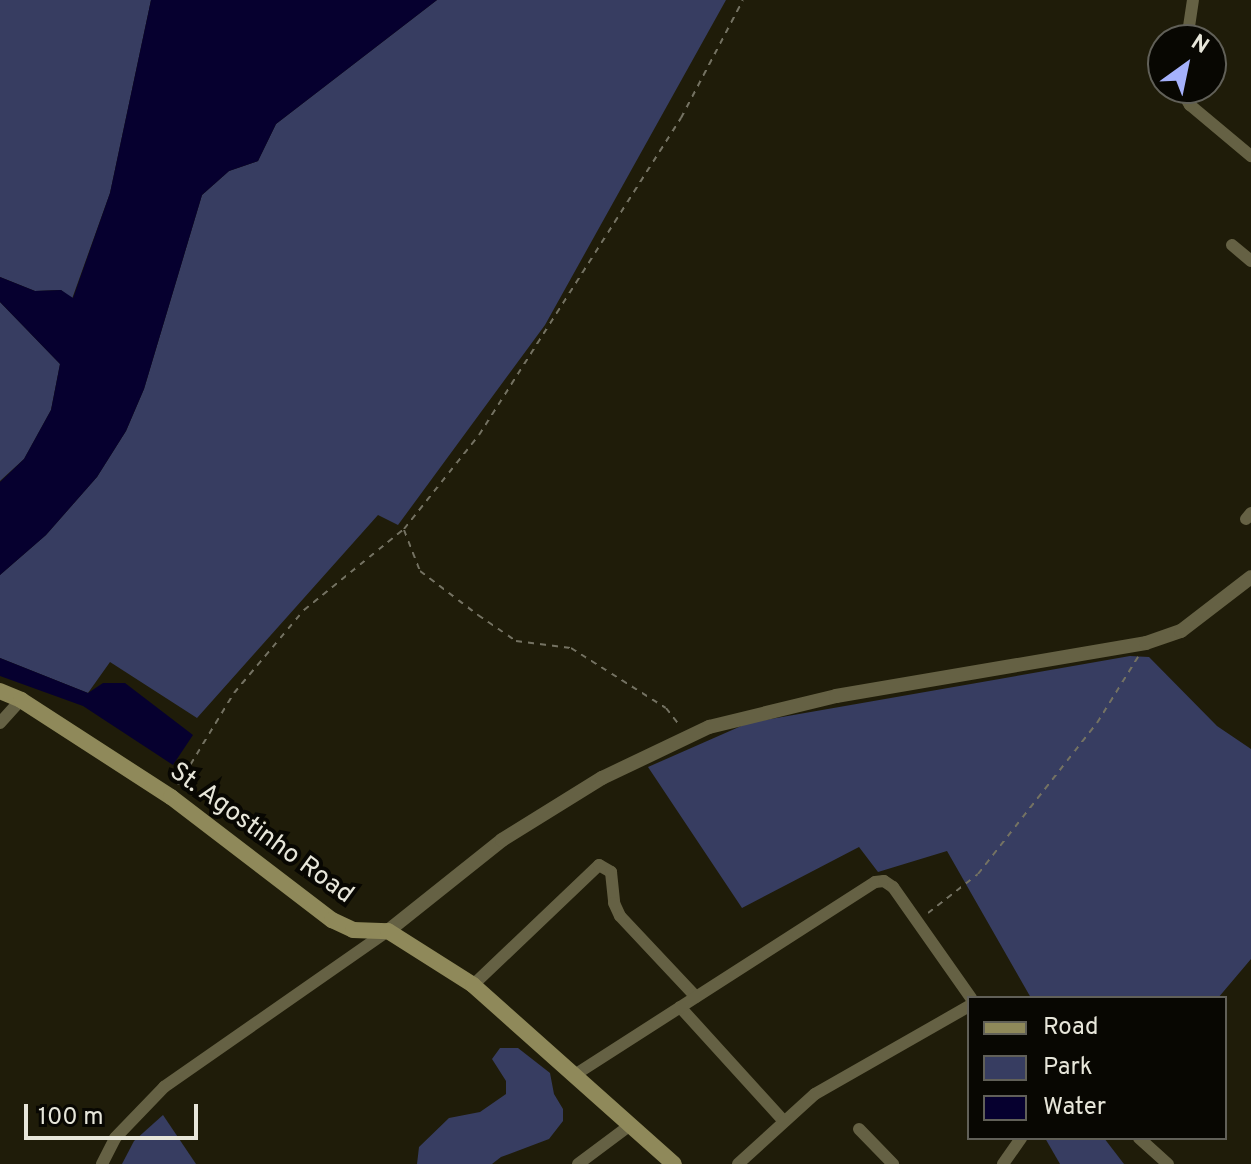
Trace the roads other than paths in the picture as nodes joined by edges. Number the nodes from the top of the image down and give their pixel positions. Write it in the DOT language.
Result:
graph roads {
  1 [pos="1193,0"];
  2 [pos="1189,24"];
  3 [pos="1189,104"];
  4 [pos="1251,156"];
  5 [pos="1232,245"];
  6 [pos="1251,261"];
  7 [pos="1251,577"];
  8 [pos="0,691"];
  9 [pos="21,700"];
  10 [pos="0,723"];
  11 [pos="388,931"];
  12 [pos="473,985"];
  13 [pos="970,996"];
  14 [pos="696,997"];
  15 [pos="680,1007"];
  16 [pos="967,1007"];
  17 [pos="573,1076"];
  18 [pos="783,1120"];
  19 [pos="629,1126"];
  20 [pos="859,1129"];
  21 [pos="1020,1140"];
  22 [pos="1141,1140"];
  23 [pos="102,1164"];
  24 [pos="578,1164"];
  25 [pos="674,1164"];
  26 [pos="738,1164"];
  27 [pos="893,1164"];
  28 [pos="1003,1164"];
  29 [pos="1168,1164"];
  1 -- 2 [label="street"];
  3 -- 4 [label="street"];
  5 -- 6 [label="street"];
  7 -- 11 [label="street"];
  8 -- 9 [label="main road, St. Agostinho Road"];
  9 -- 10 [label="street"];
  9 -- 11 [label="main road, St. Agostinho Road"];
  11 -- 12 [label="main road, St. Agostinho Road"];
  11 -- 23 [label="street"];
  12 -- 14 [label="street"];
  12 -- 17 [label="main road, St. Agostinho Road"];
  13 -- 14 [label="street"];
  14 -- 15 [label="street"];
  15 -- 17 [label="street"];
  15 -- 18 [label="street"];
  16 -- 18 [label="street"];
  17 -- 19 [label="main road, St. Agostinho Road"];
  18 -- 26 [label="street"];
  19 -- 24 [label="street"];
  19 -- 25 [label="main road, St. Agostinho Road"];
  20 -- 27 [label="street"];
  21 -- 28 [label="street"];
  22 -- 29 [label="street"];
}
